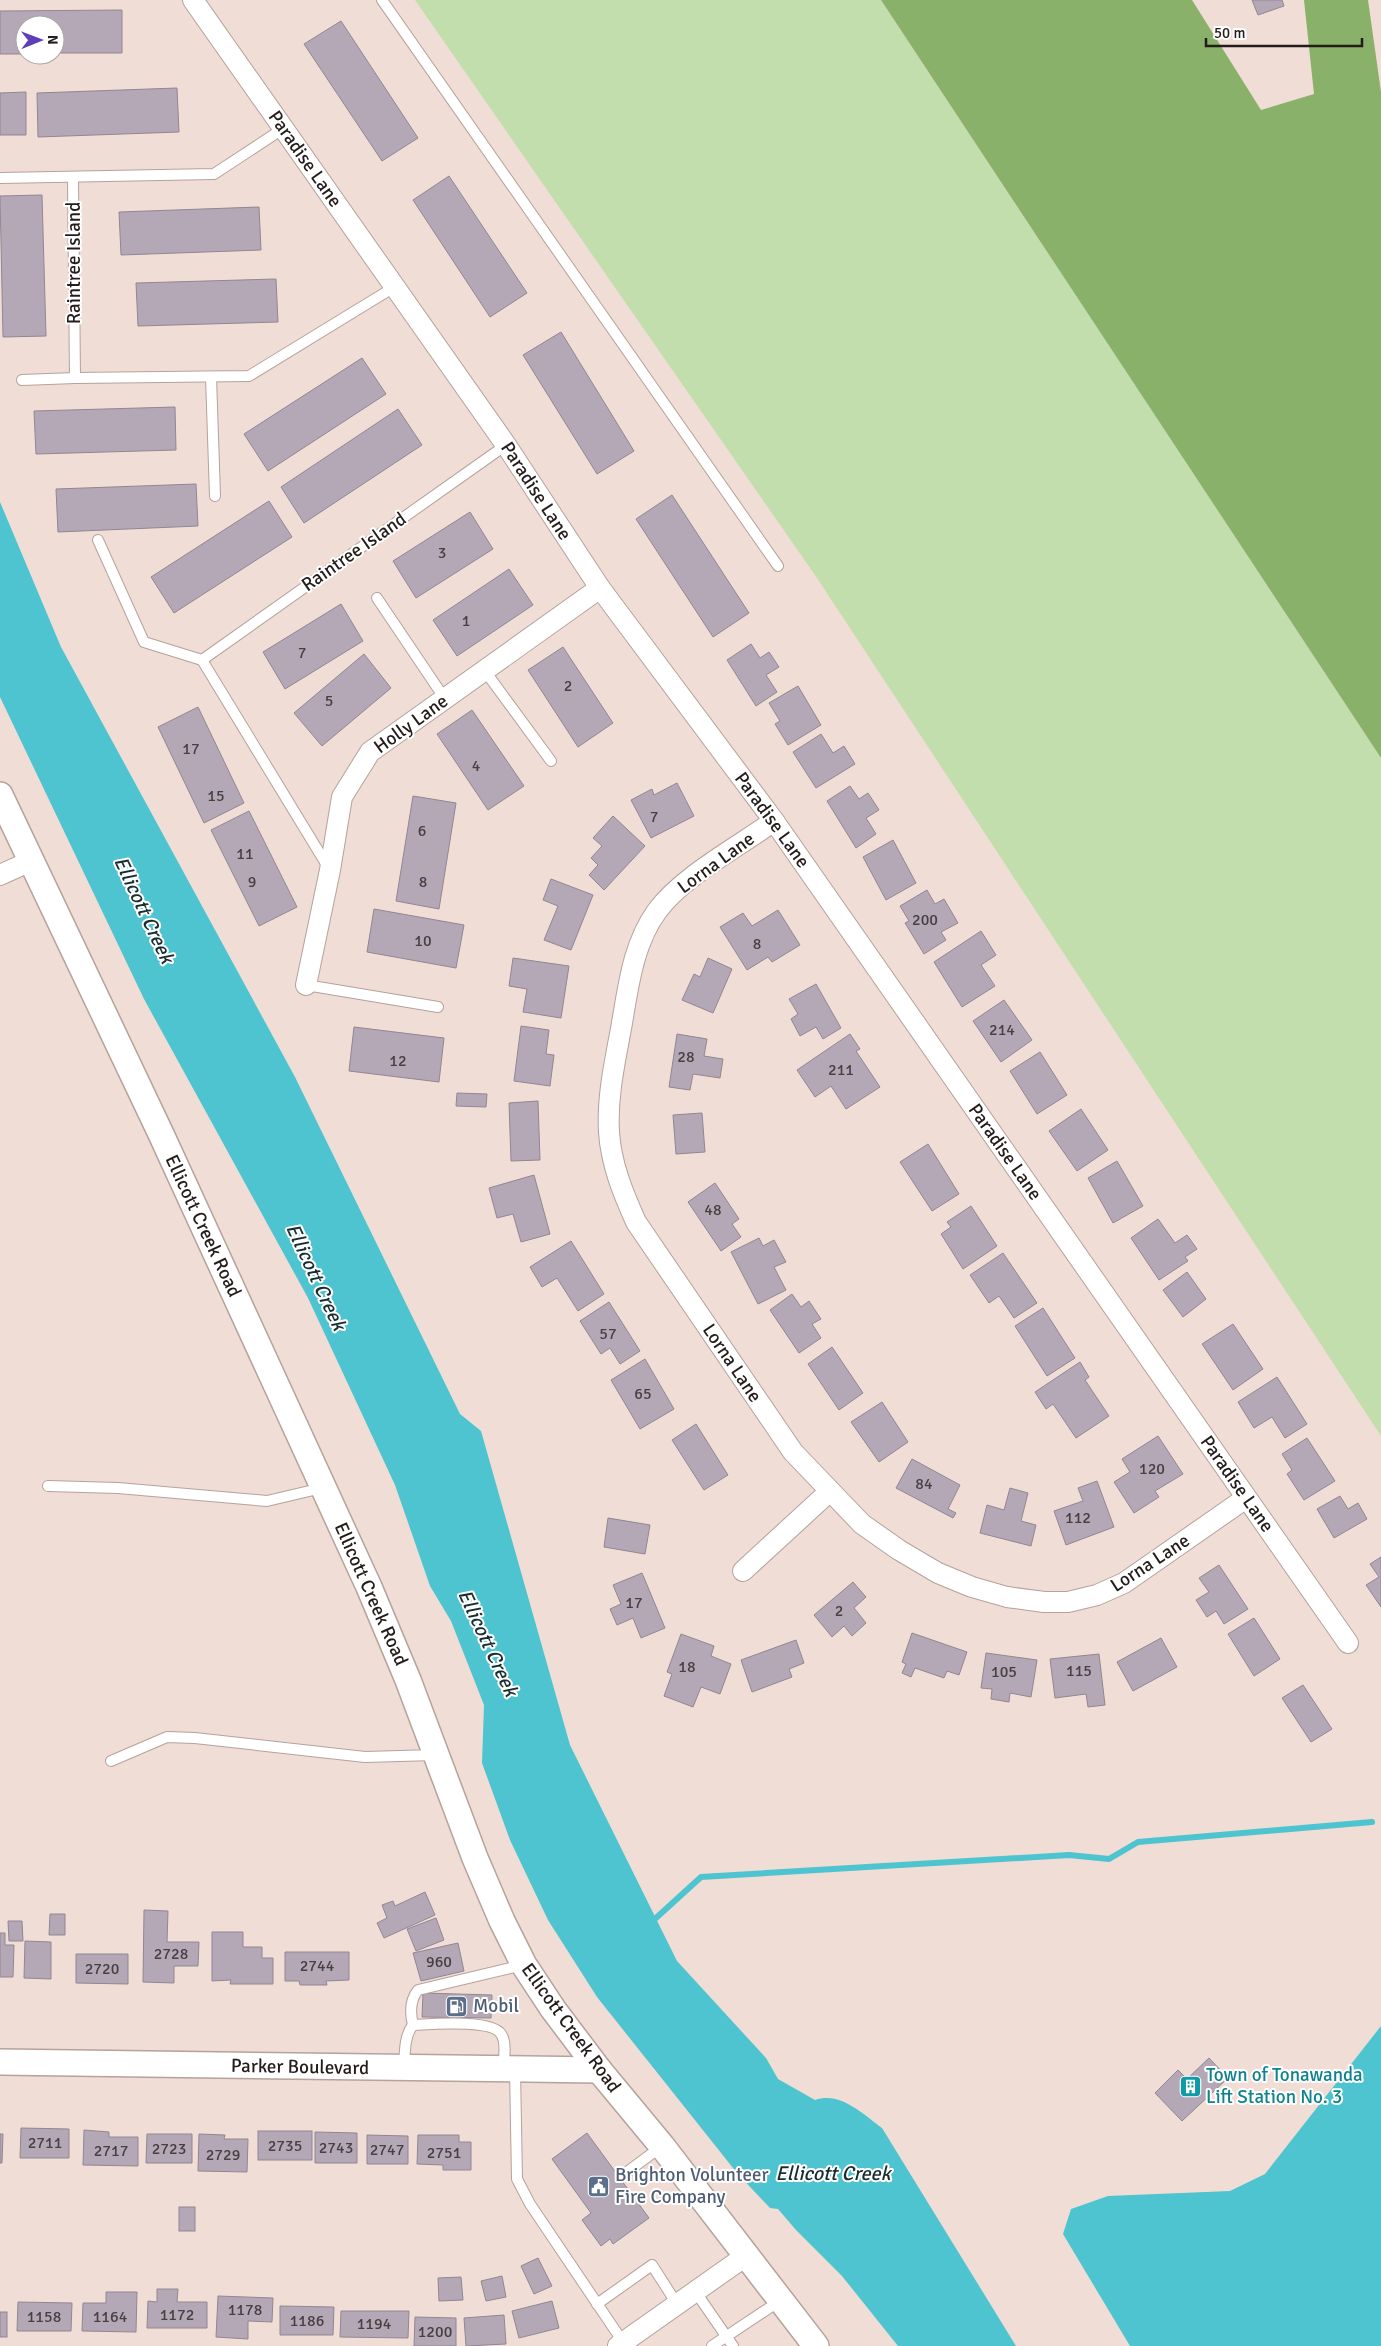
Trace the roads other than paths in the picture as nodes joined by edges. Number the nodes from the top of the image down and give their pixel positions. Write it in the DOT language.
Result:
graph roads {
  1 [pos="193,0"];
  2 [pos="382,0"];
  3 [pos="284,128"];
  4 [pos="0,178"];
  5 [pos="73,178"];
  6 [pos="396,286"];
  7 [pos="211,377"];
  8 [pos="75,378"];
  9 [pos="22,380"];
  10 [pos="506,445"];
  11 [pos="216,496"];
  12 [pos="98,540"];
  13 [pos="778,566"];
  14 [pos="600,588"];
  15 [pos="377,598"];
  16 [pos="202,660"];
  17 [pos="485,671"];
  18 [pos="445,698"];
  19 [pos="551,761"];
  20 [pos="0,795"];
  21 [pos="774,821"];
  22 [pos="31,862"];
  23 [pos="330,870"];
  24 [pos="0,875"];
  25 [pos="306,985"];
  26 [pos="438,1007"];
  27 [pos="48,1486"];
  28 [pos="323,1488"];
  29 [pos="830,1491"];
  30 [pos="1246,1498"];
  31 [pos="743,1571"];
  32 [pos="1348,1643"];
  33 [pos="436,1755"];
  34 [pos="111,1761"];
  35 [pos="524,1965"];
  36 [pos="413,2025"];
  37 [pos="0,2062"];
  38 [pos="404,2068"];
  39 [pos="509,2070"];
  40 [pos="599,2070"];
  41 [pos="662,2146"];
  42 [pos="623,2175"];
  43 [pos="747,2255"];
  44 [pos="696,2291"];
  45 [pos="781,2299"];
  46 [pos="597,2304"];
  47 [pos="677,2304"];
  48 [pos="726,2336"];
  49 [pos="621,2344"];
  50 [pos="712,2346"];
  51 [pos="733,2346"];
  52 [pos="816,2346"];
  1 -- 3 [label="street, Paradise Lane"];
  2 -- 13 [label="lane"];
  3 -- 5 [label="lane, Raintree Island"];
  3 -- 6 [label="street, Paradise Lane"];
  4 -- 5 [label="lane, Raintree Island"];
  5 -- 8 [label="lane, Raintree Island"];
  6 -- 7 [label="lane"];
  6 -- 10 [label="street, Paradise Lane"];
  7 -- 8 [label="lane"];
  7 -- 11 [label="lane"];
  8 -- 9 [label="lane"];
  10 -- 14 [label="street, Paradise Lane"];
  10 -- 16 [label="lane, Raintree Island"];
  12 -- 16 [label="lane"];
  14 -- 17 [label="street, Holly Lane"];
  14 -- 21 [label="street, Paradise Lane"];
  15 -- 18 [label="lane"];
  16 -- 23 [label="lane"];
  17 -- 18 [label="street, Holly Lane"];
  17 -- 19 [label="lane"];
  18 -- 23 [label="street, Holly Lane"];
  20 -- 22 [label="street, Ellicott Creek Road"];
  21 -- 29 [label="street, Lorna Lane"];
  21 -- 30 [label="street, Paradise Lane"];
  22 -- 24 [label="street"];
  22 -- 28 [label="street, Ellicott Creek Road"];
  23 -- 25 [label="street, Holly Lane"];
  25 -- 26 [label="lane"];
  27 -- 28 [label="lane"];
  28 -- 33 [label="street, Ellicott Creek Road"];
  29 -- 30 [label="street, Lorna Lane"];
  29 -- 31 [label="street"];
  30 -- 32 [label="street, Paradise Lane"];
  33 -- 34 [label="lane"];
  33 -- 35 [label="street, Ellicott Creek Road"];
  35 -- 36 [label="lane"];
  35 -- 40 [label="street, Ellicott Creek Road"];
  36 -- 38 [label="lane"];
  36 -- 39 [label="lane"];
  37 -- 38 [label="street, Parker Boulevard"];
  38 -- 39 [label="street, Parker Boulevard"];
  39 -- 40 [label="street, Parker Boulevard"];
  39 -- 46 [label="lane"];
  40 -- 41 [label="street, Ellicott Creek Road"];
  41 -- 42 [label="lane"];
  41 -- 43 [label="street, Ellicott Creek Road"];
  43 -- 44 [label="street"];
  43 -- 45 [label="street, Ellicott Creek Road"];
  44 -- 47 [label="street"];
  44 -- 48 [label="lane"];
  45 -- 48 [label="lane"];
  45 -- 52 [label="street, Ellicott Creek Road"];
  46 -- 47 [label="lane"];
  46 -- 49 [label="lane"];
  47 -- 49 [label="street"];
  48 -- 50 [label="lane"];
  48 -- 51 [label="lane"];
}
